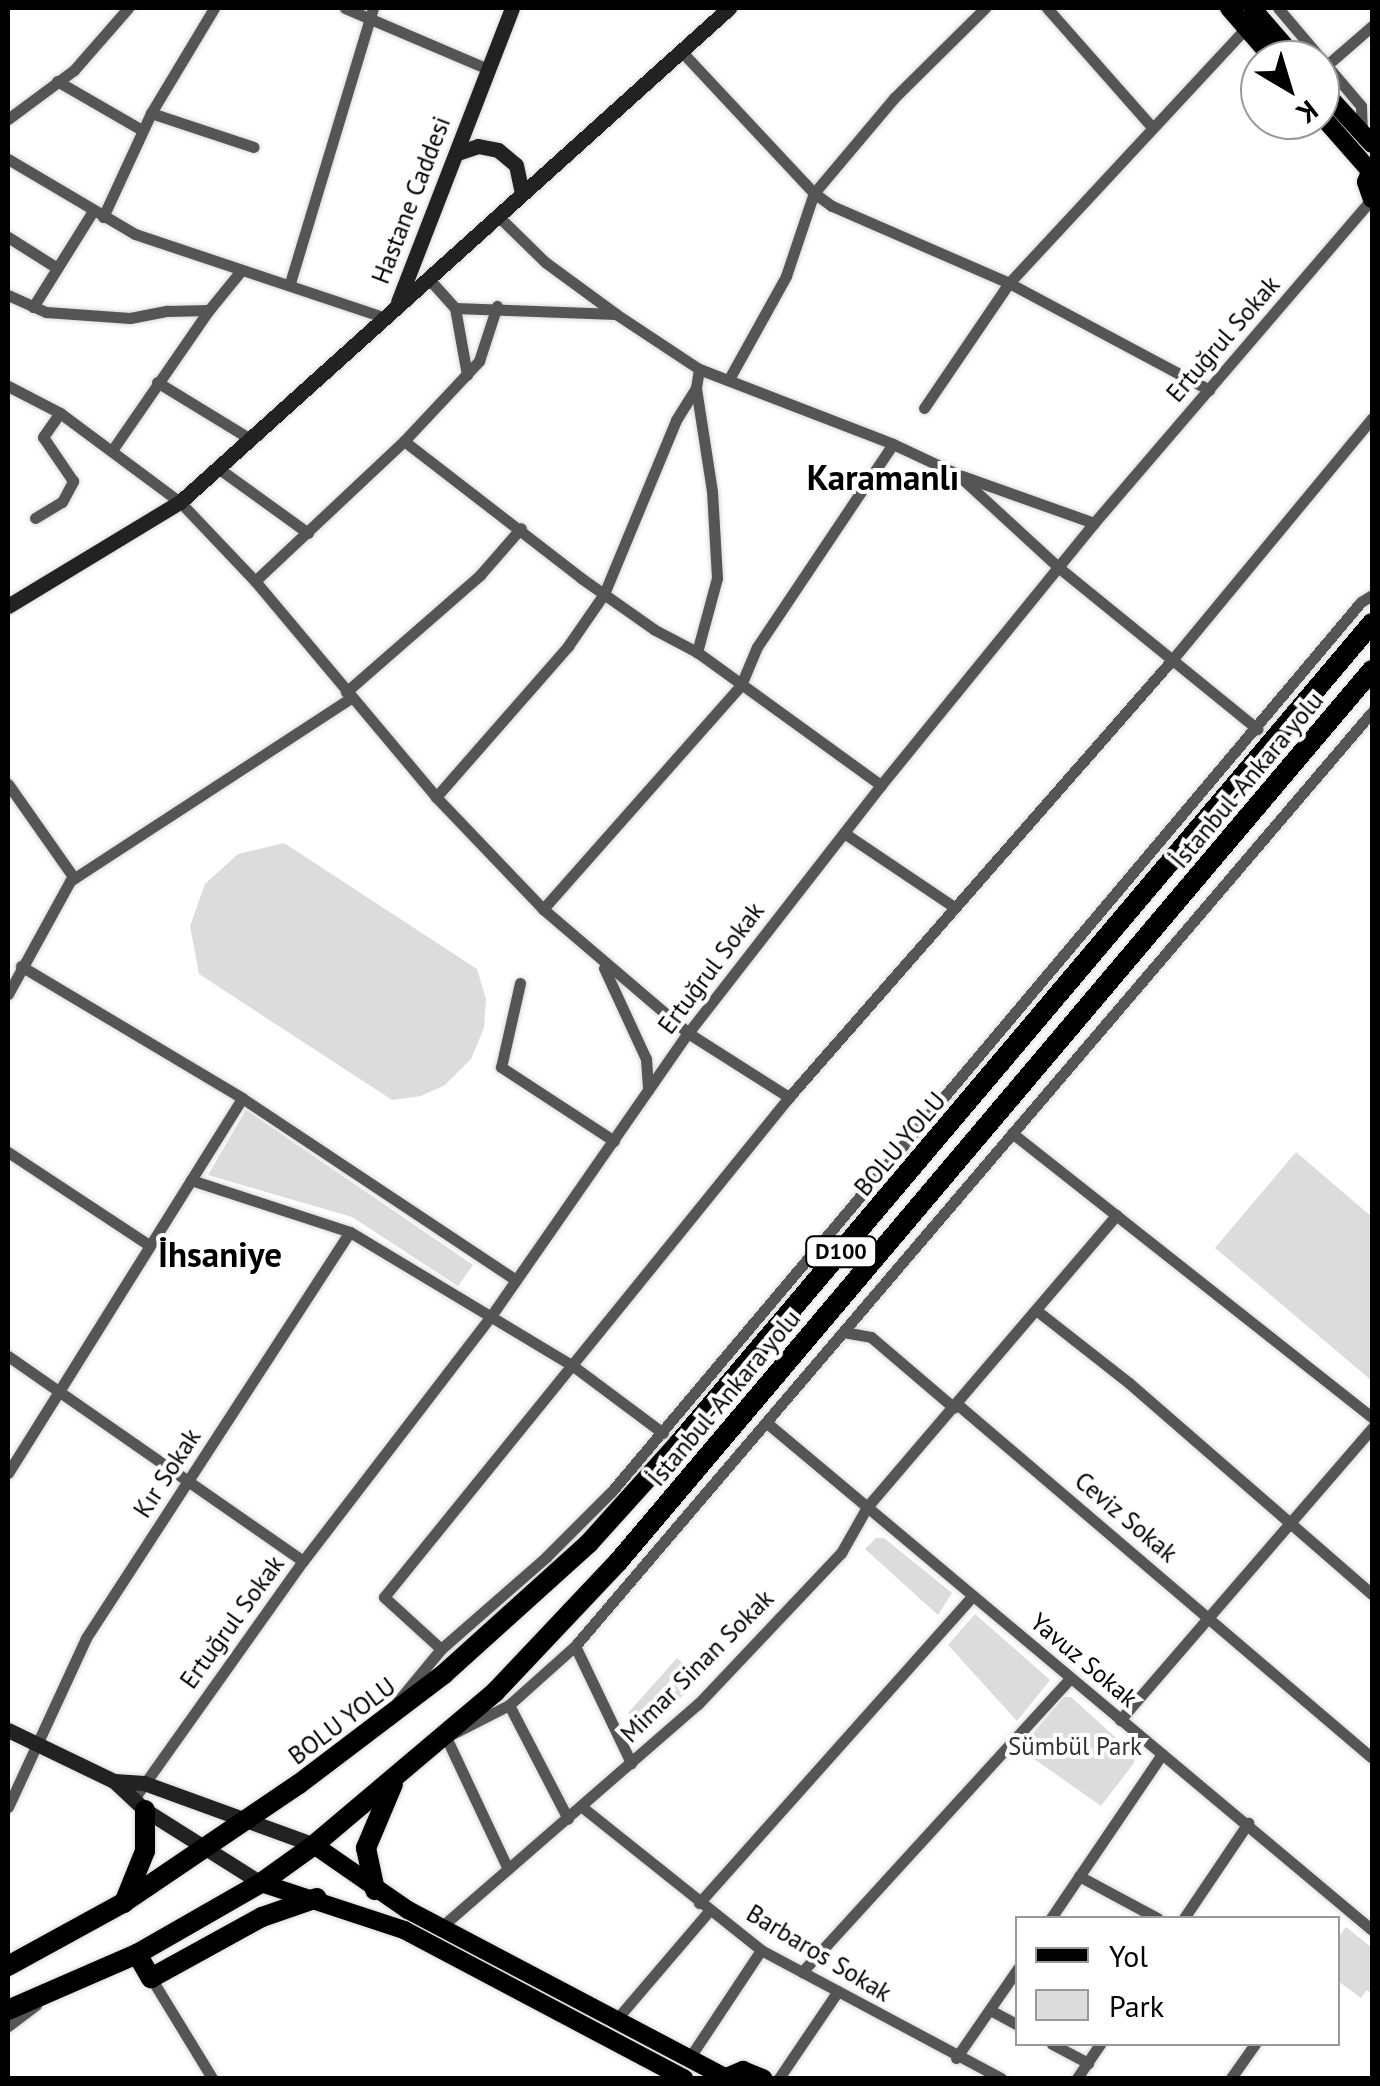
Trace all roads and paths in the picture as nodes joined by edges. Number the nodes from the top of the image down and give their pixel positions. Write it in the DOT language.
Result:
graph roads {
  1 [pos="128,8"];
  2 [pos="214,8"];
  3 [pos="345,8"];
  4 [pos="512,8"];
  5 [pos="729,8"];
  6 [pos="985,8"];
  7 [pos="1047,8"];
  8 [pos="1229,8"];
  9 [pos="1252,8"];
  10 [pos="1278,8"];
  11 [pos="371,14"];
  12 [pos="1372,26"];
  13 [pos="1246,28"];
  14 [pos="1256,40"];
  15 [pos="1280,40"];
  16 [pos="1306,40"];
  17 [pos="682,52"];
  18 [pos="1340,54"];
  19 [pos="488,69"];
  20 [pos="57,81"];
  21 [pos="1340,81"];
  22 [pos="1340,110"];
  23 [pos="151,113"];
  24 [pos="8,119"];
  25 [pos="1151,126"];
  26 [pos="142,130"];
  27 [pos="1340,136"];
  28 [pos="1367,140"];
  29 [pos="254,147"];
  30 [pos="457,154"];
  31 [pos="10,167"];
  32 [pos="1371,169"];
  33 [pos="814,193"];
  34 [pos="522,194"];
  35 [pos="1372,199"];
  36 [pos="98,214"];
  37 [pos="498,216"];
  38 [pos="8,238"];
  39 [pos="419,248"];
  40 [pos="57,268"];
  41 [pos="240,272"];
  42 [pos="428,278"];
  43 [pos="290,283"];
  44 [pos="1009,283"];
  45 [pos="8,295"];
  46 [pos="397,305"];
  47 [pos="496,306"];
  48 [pos="32,307"];
  49 [pos="455,308"];
  50 [pos="209,310"];
  51 [pos="616,314"];
  52 [pos="384,316"];
  53 [pos="699,370"];
  54 [pos="467,374"];
  55 [pos="728,379"];
  56 [pos="158,382"];
  57 [pos="8,386"];
  58 [pos="696,388"];
  59 [pos="1209,390"];
  60 [pos="924,408"];
  61 [pos="60,413"];
  62 [pos="1372,418"];
  63 [pos="247,437"];
  64 [pos="404,441"];
  65 [pos="894,444"];
  66 [pos="113,449"];
  67 [pos="218,468"];
  68 [pos="957,474"];
  69 [pos="180,502"];
  70 [pos="36,518"];
  71 [pos="1094,523"];
  72 [pos="521,528"];
  73 [pos="308,533"];
  74 [pos="1058,567"];
  75 [pos="256,581"];
  76 [pos="604,594"];
  77 [pos="1372,595"];
  78 [pos="8,606"];
  79 [pos="1372,623"];
  80 [pos="697,652"];
  81 [pos="1172,660"];
  82 [pos="1372,670"];
  83 [pos="742,685"];
  84 [pos="348,695"];
  85 [pos="1372,712"];
  86 [pos="1257,729"];
  87 [pos="1366,729"];
  88 [pos="8,784"];
  89 [pos="880,786"];
  90 [pos="436,797"];
  91 [pos="844,833"];
  92 [pos="74,878"];
  93 [pos="954,907"];
  94 [pos="543,910"];
  95 [pos="599,960"];
  96 [pos="21,966"];
  97 [pos="520,983"];
  98 [pos="8,994"];
  99 [pos="688,1034"];
  100 [pos="648,1092"];
  101 [pos="789,1097"];
  102 [pos="242,1098"];
  103 [pos="1012,1134"];
  104 [pos="614,1141"];
  105 [pos="8,1152"];
  106 [pos="191,1180"];
  107 [pos="1116,1215"];
  108 [pos="350,1232"];
  109 [pos="149,1245"];
  110 [pos="516,1280"];
  111 [pos="1036,1310"];
  112 [pos="491,1316"];
  113 [pos="843,1332"];
  114 [pos="8,1356"];
  115 [pos="572,1366"];
  116 [pos="59,1390"];
  117 [pos="956,1406"];
  118 [pos="1372,1418"];
  119 [pos="766,1423"];
  120 [pos="1372,1428"];
  121 [pos="663,1434"];
  122 [pos="8,1473"];
  123 [pos="190,1480"];
  124 [pos="867,1507"];
  125 [pos="1292,1523"];
  126 [pos="303,1560"];
  127 [pos="1372,1594"];
  128 [pos="973,1596"];
  129 [pos="1211,1618"];
  130 [pos="575,1646"];
  131 [pos="440,1649"];
  132 [pos="1070,1678"];
  133 [pos="509,1705"];
  134 [pos="1120,1720"];
  135 [pos="379,1724"];
  136 [pos="8,1730"];
  137 [pos="446,1737"];
  138 [pos="38,1747"];
  139 [pos="1162,1754"];
  140 [pos="1372,1758"];
  141 [pos="631,1762"];
  142 [pos="396,1779"];
  143 [pos="114,1781"];
  144 [pos="144,1783"];
  145 [pos="139,1805"];
  146 [pos="582,1806"];
  147 [pos="8,1807"];
  148 [pos="568,1819"];
  149 [pos="250,1820"];
  150 [pos="1248,1823"];
  151 [pos="314,1845"];
  152 [pos="206,1851"];
  153 [pos="508,1869"];
  154 [pos="1079,1876"];
  155 [pos="261,1883"];
  156 [pos="376,1890"];
  157 [pos="317,1898"];
  158 [pos="123,1903"];
  159 [pos="704,1907"];
  160 [pos="1346,1908"];
  161 [pos="1054,1916"];
  162 [pos="1154,1916"];
  163 [pos="1185,1916"];
  164 [pos="1340,1917"];
  165 [pos="440,1928"];
  166 [pos="1372,1930"];
  167 [pos="54,1941"];
  168 [pos="761,1950"];
  169 [pos="137,1954"];
  170 [pos="8,1956"];
  171 [pos="8,1966"];
  172 [pos="802,1972"];
  173 [pos="1015,1972"];
  174 [pos="151,1978"];
  175 [pos="61,1987"];
  176 [pos="838,1991"];
  177 [pos="8,2010"];
  178 [pos="990,2010"];
  179 [pos="615,2022"];
  180 [pos="1015,2023"];
  181 [pos="8,2026"];
  182 [pos="1056,2046"];
  183 [pos="1099,2046"];
  184 [pos="1253,2046"];
  185 [pos="956,2058"];
  186 [pos="1088,2063"];
  187 [pos="686,2069"];
  188 [pos="212,2078"];
  189 [pos="725,2078"];
  190 [pos="763,2078"];
  191 [pos="780,2078"];
  192 [pos="1001,2078"];
  193 [pos="1077,2078"];
  194 [pos="1231,2078"];
  1 -- 20 [label="street"];
  2 -- 23 [label="street"];
  3 -- 11 [label="street"];
  4 -- 19 [label="main road, Hastane Caddesi"];
  5 -- 17 [label="main road"];
  6 -- 33 [label="street"];
  7 -- 25 [label="street"];
  8 -- 13 [label="main road"];
  9 -- 15 [label="main road"];
  10 -- 16 [label="street"];
  11 -- 19 [label="street"];
  11 -- 43 [label="street"];
  12 -- 18 [label="street"];
  13 -- 14 [label="main road"];
  13 -- 25 [label="street"];
  17 -- 33 [label="street"];
  17 -- 34 [label="main road"];
  19 -- 30 [label="main road, Hastane Caddesi"];
  20 -- 24 [label="street"];
  20 -- 26 [label="street"];
  21 -- 28 [label="street"];
  22 -- 28 [label="main road"];
  23 -- 26 [label="street"];
  23 -- 29 [label="street"];
  25 -- 44 [label="street"];
  26 -- 36 [label="street"];
  27 -- 32 [label="main road"];
  30 -- 34 [label="main road"];
  30 -- 39 [label="main road, Hastane Caddesi"];
  31 -- 36 [label="street"];
  32 -- 35 [label="main road"];
  33 -- 44 [label="street"];
  33 -- 55 [label="street"];
  34 -- 37 [label="main road"];
  35 -- 59 [label="street, Ertuğrul Sokak"];
  36 -- 40 [label="street"];
  36 -- 41 [label="street"];
  37 -- 42 [label="main road"];
  37 -- 51 [label="street"];
  38 -- 40 [label="street"];
  39 -- 42 [label="main road"];
  39 -- 46 [label="main road, Hastane Caddesi"];
  40 -- 48 [label="street"];
  41 -- 43 [label="street"];
  41 -- 50 [label="street"];
  42 -- 46 [label="main road"];
  42 -- 49 [label="street"];
  43 -- 52 [label="street"];
  44 -- 59 [label="street"];
  44 -- 60 [label="street"];
  45 -- 48 [label="street"];
  46 -- 52 [label="main road, Hastane Caddesi"];
  47 -- 49 [label="street"];
  47 -- 51 [label="street"];
  47 -- 54 [label="street"];
  48 -- 50 [label="street"];
  49 -- 54 [label="street"];
  50 -- 56 [label="street"];
  51 -- 53 [label="street"];
  52 -- 63 [label="main road, Hastane Caddesi"];
  53 -- 55 [label="street"];
  53 -- 58 [label="street"];
  54 -- 64 [label="street"];
  55 -- 65 [label="street"];
  56 -- 63 [label="street"];
  56 -- 66 [label="street"];
  57 -- 61 [label="street"];
  58 -- 76 [label="street"];
  58 -- 80 [label="street"];
  59 -- 71 [label="street, Ertuğrul Sokak"];
  61 -- 66 [label="street"];
  61 -- 70 [label="street"];
  62 -- 81 [label="street"];
  63 -- 67 [label="main road, Hastane Caddesi"];
  64 -- 72 [label="street"];
  64 -- 73 [label="street"];
  65 -- 68 [label="street"];
  65 -- 83 [label="street"];
  66 -- 69 [label="street"];
  67 -- 69 [label="main road, Hastane Caddesi"];
  67 -- 73 [label="street"];
  68 -- 71 [label="street"];
  68 -- 74 [label="street"];
  69 -- 75 [label="street"];
  69 -- 78 [label="main road, Hastane Caddesi"];
  71 -- 74 [label="street, Ertuğrul Sokak"];
  72 -- 76 [label="street"];
  72 -- 84 [label="street"];
  73 -- 75 [label="street"];
  74 -- 81 [label="street"];
  74 -- 89 [label="street, Ertuğrul Sokak"];
  75 -- 84 [label="street"];
  76 -- 80 [label="street"];
  76 -- 90 [label="street"];
  77 -- 86 [label="street"];
  79 -- 135 [label="highway, BOLU YOLU / D100"];
  80 -- 83 [label="street"];
  81 -- 86 [label="street"];
  81 -- 93 [label="street"];
  82 -- 137 [label="highway, İstanbul-Ankara yolu / D100"];
  83 -- 89 [label="street"];
  83 -- 94 [label="street"];
  84 -- 90 [label="street"];
  84 -- 92 [label="street"];
  85 -- 87 [label="street"];
  86 -- 121 [label="street"];
  87 -- 103 [label="street"];
  88 -- 92 [label="street"];
  89 -- 91 [label="street, Ertuğrul Sokak"];
  90 -- 94 [label="street"];
  91 -- 93 [label="street"];
  91 -- 99 [label="street, Ertuğrul Sokak"];
  92 -- 96 [label="street"];
  93 -- 101 [label="street"];
  94 -- 95 [label="street"];
  95 -- 99 [label="street"];
  95 -- 100 [label="street"];
  96 -- 98 [label="street"];
  96 -- 102 [label="street"];
  97 -- 104 [label="street"];
  99 -- 100 [label="street, Ertuğrul Sokak"];
  99 -- 101 [label="street"];
  100 -- 104 [label="street, Ertuğrul Sokak"];
  101 -- 115 [label="street"];
  102 -- 106 [label="street"];
  102 -- 110 [label="street"];
  103 -- 107 [label="street"];
  103 -- 113 [label="street"];
  104 -- 110 [label="street, Ertuğrul Sokak"];
  105 -- 109 [label="street"];
  106 -- 108 [label="street"];
  106 -- 109 [label="street"];
  107 -- 111 [label="street, Mimar Sinan Sokak"];
  107 -- 118 [label="street"];
  108 -- 112 [label="street"];
  108 -- 123 [label="street, Kır Sokak"];
  109 -- 116 [label="street"];
  110 -- 112 [label="street, Ertuğrul Sokak"];
  111 -- 117 [label="street, Mimar Sinan Sokak"];
  111 -- 125 [label="street"];
  112 -- 115 [label="street"];
  112 -- 126 [label="street, Ertuğrul Sokak"];
  113 -- 117 [label="street, Ceviz Sokak"];
  113 -- 119 [label="street"];
  114 -- 116 [label="street"];
  115 -- 121 [label="street"];
  115 -- 131 [label="street"];
  116 -- 122 [label="street"];
  116 -- 123 [label="street"];
  117 -- 124 [label="street, Mimar Sinan Sokak"];
  117 -- 129 [label="street, Ceviz Sokak"];
  119 -- 124 [label="street, Yavuz Sokak"];
  119 -- 130 [label="street"];
  120 -- 125 [label="street"];
  121 -- 131 [label="street"];
  123 -- 126 [label="street"];
  123 -- 138 [label="street, Kır Sokak"];
  124 -- 128 [label="street, Yavuz Sokak"];
  124 -- 141 [label="street, Mimar Sinan Sokak"];
  125 -- 127 [label="street"];
  125 -- 129 [label="street"];
  126 -- 144 [label="street, Ertuğrul Sokak"];
  128 -- 132 [label="street, Yavuz Sokak"];
  128 -- 159 [label="street"];
  129 -- 134 [label="street"];
  129 -- 140 [label="street, Ceviz Sokak"];
  130 -- 133 [label="street"];
  130 -- 141 [label="street"];
  131 -- 135 [label="street"];
  132 -- 134 [label="street, Yavuz Sokak"];
  132 -- 172 [label="street"];
  133 -- 137 [label="street"];
  133 -- 148 [label="street"];
  134 -- 139 [label="street, Yavuz Sokak"];
  135 -- 149 [label="highway, BOLU YOLU / D100"];
  136 -- 138 [label="main road"];
  137 -- 142 [label="highway, İstanbul-Ankara yolu / D100"];
  137 -- 153 [label="street"];
  138 -- 143 [label="main road"];
  138 -- 147 [label="street, Kır Sokak"];
  139 -- 150 [label="street, Yavuz Sokak"];
  139 -- 154 [label="street"];
  141 -- 146 [label="street, Mimar Sinan Sokak"];
  142 -- 151 [label="highway, İstanbul-Ankara yolu / D100"];
  142 -- 156 [label="highway"];
  143 -- 144 [label="main road"];
  143 -- 145 [label="main road"];
  144 -- 145 [label="street, Ertuğrul Sokak"];
  144 -- 149 [label="main road"];
  145 -- 152 [label="main road"];
  145 -- 158 [label="highway"];
  146 -- 148 [label="street, Mimar Sinan Sokak"];
  146 -- 159 [label="street, Barbaros Sokak"];
  148 -- 153 [label="street, Mimar Sinan Sokak"];
  149 -- 151 [label="main road"];
  149 -- 152 [label="highway, D100"];
  150 -- 160 [label="street, Yavuz Sokak"];
  150 -- 163 [label="street"];
  151 -- 155 [label="highway, İstanbul-Ankara yolu / D100"];
  151 -- 156 [label="main road"];
  152 -- 155 [label="main road"];
  152 -- 158 [label="highway, D100"];
  153 -- 165 [label="street, Mimar Sinan Sokak"];
  154 -- 161 [label="street"];
  154 -- 162 [label="street"];
  155 -- 157 [label="main road"];
  155 -- 169 [label="highway, D100"];
  156 -- 165 [label="main road"];
  157 -- 174 [label="highway"];
  157 -- 187 [label="main road"];
  158 -- 167 [label="highway, D100"];
  159 -- 168 [label="street, Barbaros Sokak"];
  159 -- 179 [label="street"];
  160 -- 164 [label="street"];
  160 -- 166 [label="street, Yavuz Sokak"];
  165 -- 179 [label="main road"];
  167 -- 170 [label="street"];
  167 -- 171 [label="highway, D100"];
  168 -- 172 [label="street, Barbaros Sokak"];
  168 -- 187 [label="street"];
  169 -- 174 [label="highway"];
  169 -- 175 [label="highway, D100"];
  172 -- 176 [label="street, Barbaros Sokak"];
  173 -- 178 [label="street"];
  174 -- 188 [label="street"];
  175 -- 177 [label="highway, D100"];
  175 -- 181 [label="street"];
  176 -- 185 [label="street, Barbaros Sokak"];
  176 -- 191 [label="street"];
  178 -- 180 [label="street"];
  178 -- 185 [label="street"];
  179 -- 187 [label="main road"];
  182 -- 186 [label="street"];
  183 -- 186 [label="street"];
  184 -- 194 [label="street"];
  185 -- 192 [label="street, Barbaros Sokak"];
  186 -- 193 [label="street"];
  187 -- 189 [label="main road"];
  189 -- 190 [label="main road"];
}
